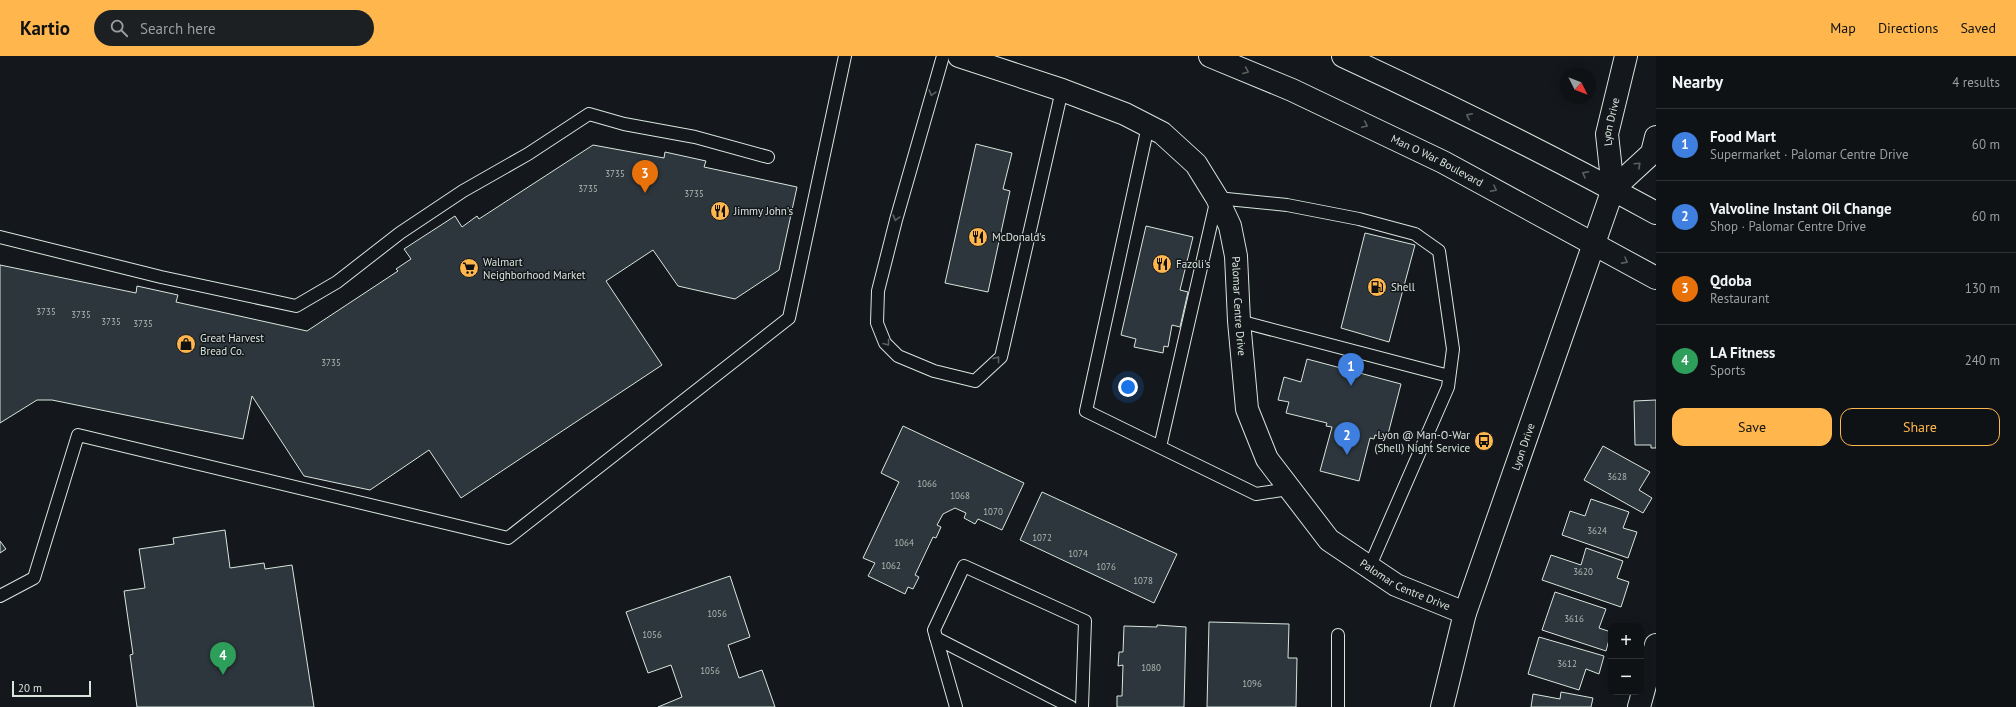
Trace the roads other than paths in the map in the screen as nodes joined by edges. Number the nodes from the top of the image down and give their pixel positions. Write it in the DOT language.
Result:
graph roads {
  1 [pos="845,56"];
  2 [pos="943,56"];
  3 [pos="959,56"];
  4 [pos="1210,56"];
  5 [pos="1342,56"];
  6 [pos="1626,56"];
  7 [pos="1062,90"];
  8 [pos="1148,126"];
  9 [pos="1656,137"];
  10 [pos="768,157"];
  11 [pos="1613,189"];
  12 [pos="1217,198"];
  13 [pos="1656,213"];
  14 [pos="0,237"];
  15 [pos="1593,244"];
  16 [pos="1656,278"];
  17 [pos="1240,321"];
  18 [pos="1449,376"];
  19 [pos="1160,447"];
  20 [pos="1288,489"];
  21 [pos="1369,568"];
  22 [pos="0,596"];
  23 [pos="1465,613"];
  24 [pos="1338,635"];
  25 [pos="936,638"];
  26 [pos="1656,645"];
  27 [pos="956,707"];
  28 [pos="1071,707"];
  29 [pos="1082,707"];
  30 [pos="1338,707"];
  31 [pos="1442,707"];
  32 [pos="1639,707"];
  1 -- 22 [label="lane"];
  2 -- 7 [label="lane, one-way"];
  3 -- 7 [label="street, Palomar Centre Drive"];
  4 -- 15 [label="street, Man O War Boulevard, one-way"];
  11 -- 5 [label="street, one-way"];
  6 -- 11 [label="street, Lyon Drive"];
  7 -- 8 [label="street, Palomar Centre Drive"];
  8 -- 12 [label="street, Palomar Centre Drive"];
  8 -- 19 [label="lane"];
  11 -- 9 [label="street, Lyon Drive, one-way"];
  10 -- 14 [label="lane"];
  11 -- 13 [label="street"];
  11 -- 15 [label="street, Lyon Drive"];
  12 -- 17 [label="street, Palomar Centre Drive"];
  12 -- 18 [label="lane"];
  12 -- 19 [label="lane"];
  15 -- 16 [label="street, Man O War Boulevard, one-way"];
  15 -- 23 [label="street, Lyon Drive"];
  17 -- 18 [label="lane"];
  17 -- 20 [label="street, Palomar Centre Drive"];
  18 -- 21 [label="lane"];
  19 -- 20 [label="lane"];
  20 -- 21 [label="street, Palomar Centre Drive"];
  21 -- 23 [label="street, Palomar Centre Drive"];
  23 -- 31 [label="street, Lyon Drive"];
  24 -- 30 [label="lane"];
  25 -- 27 [label="lane"];
  25 -- 28 [label="lane"];
  25 -- 29 [label="lane"];
  26 -- 32 [label="street"];
}
